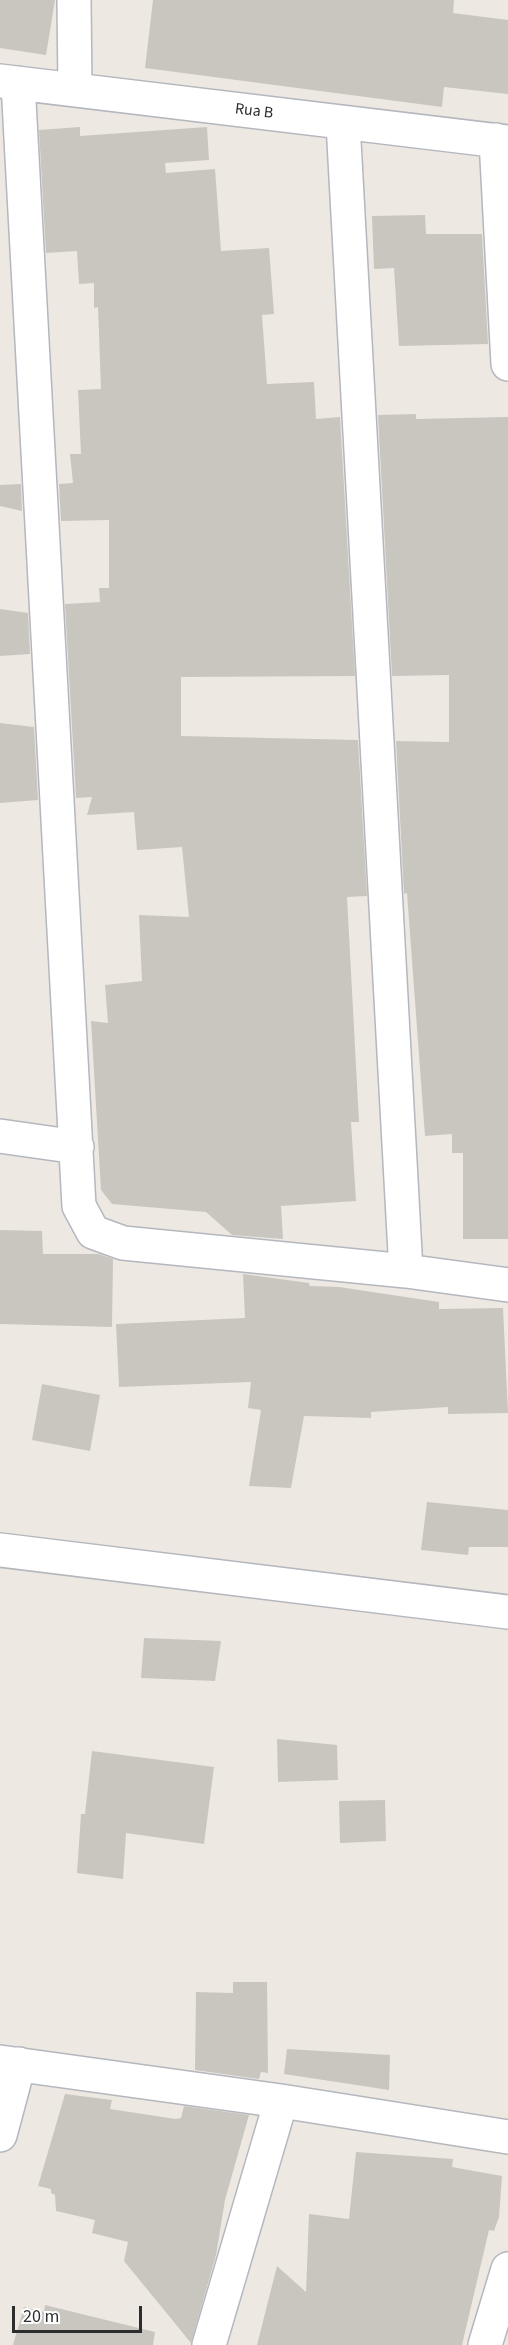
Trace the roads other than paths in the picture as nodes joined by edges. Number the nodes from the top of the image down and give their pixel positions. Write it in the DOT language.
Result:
graph roads {
  1 [pos="74,0"];
  2 [pos="9,82"];
  3 [pos="75,90"];
  4 [pos="344,123"];
  5 [pos="502,141"];
  6 [pos="508,364"];
  7 [pos="0,1136"];
  8 [pos="77,1147"];
  9 [pos="406,1270"];
  10 [pos="508,1285"];
  11 [pos="0,1550"];
  12 [pos="508,1612"];
  13 [pos="10,2063"];
  14 [pos="281,2101"];
  15 [pos="0,2135"];
  16 [pos="508,2137"];
  17 [pos="508,2269"];
  18 [pos="209,2345"];
  19 [pos="485,2345"];
  1 -- 3 [label="street"];
  2 -- 3 [label="street, Rua B"];
  2 -- 8 [label="street"];
  3 -- 4 [label="street, Rua B"];
  4 -- 5 [label="street, Rua B"];
  4 -- 9 [label="street"];
  5 -- 6 [label="street"];
  7 -- 8 [label="street"];
  8 -- 9 [label="street"];
  9 -- 10 [label="street"];
  11 -- 12 [label="street"];
  13 -- 14 [label="street"];
  13 -- 15 [label="street"];
  14 -- 16 [label="street"];
  14 -- 18 [label="street"];
  17 -- 19 [label="street"];
}
